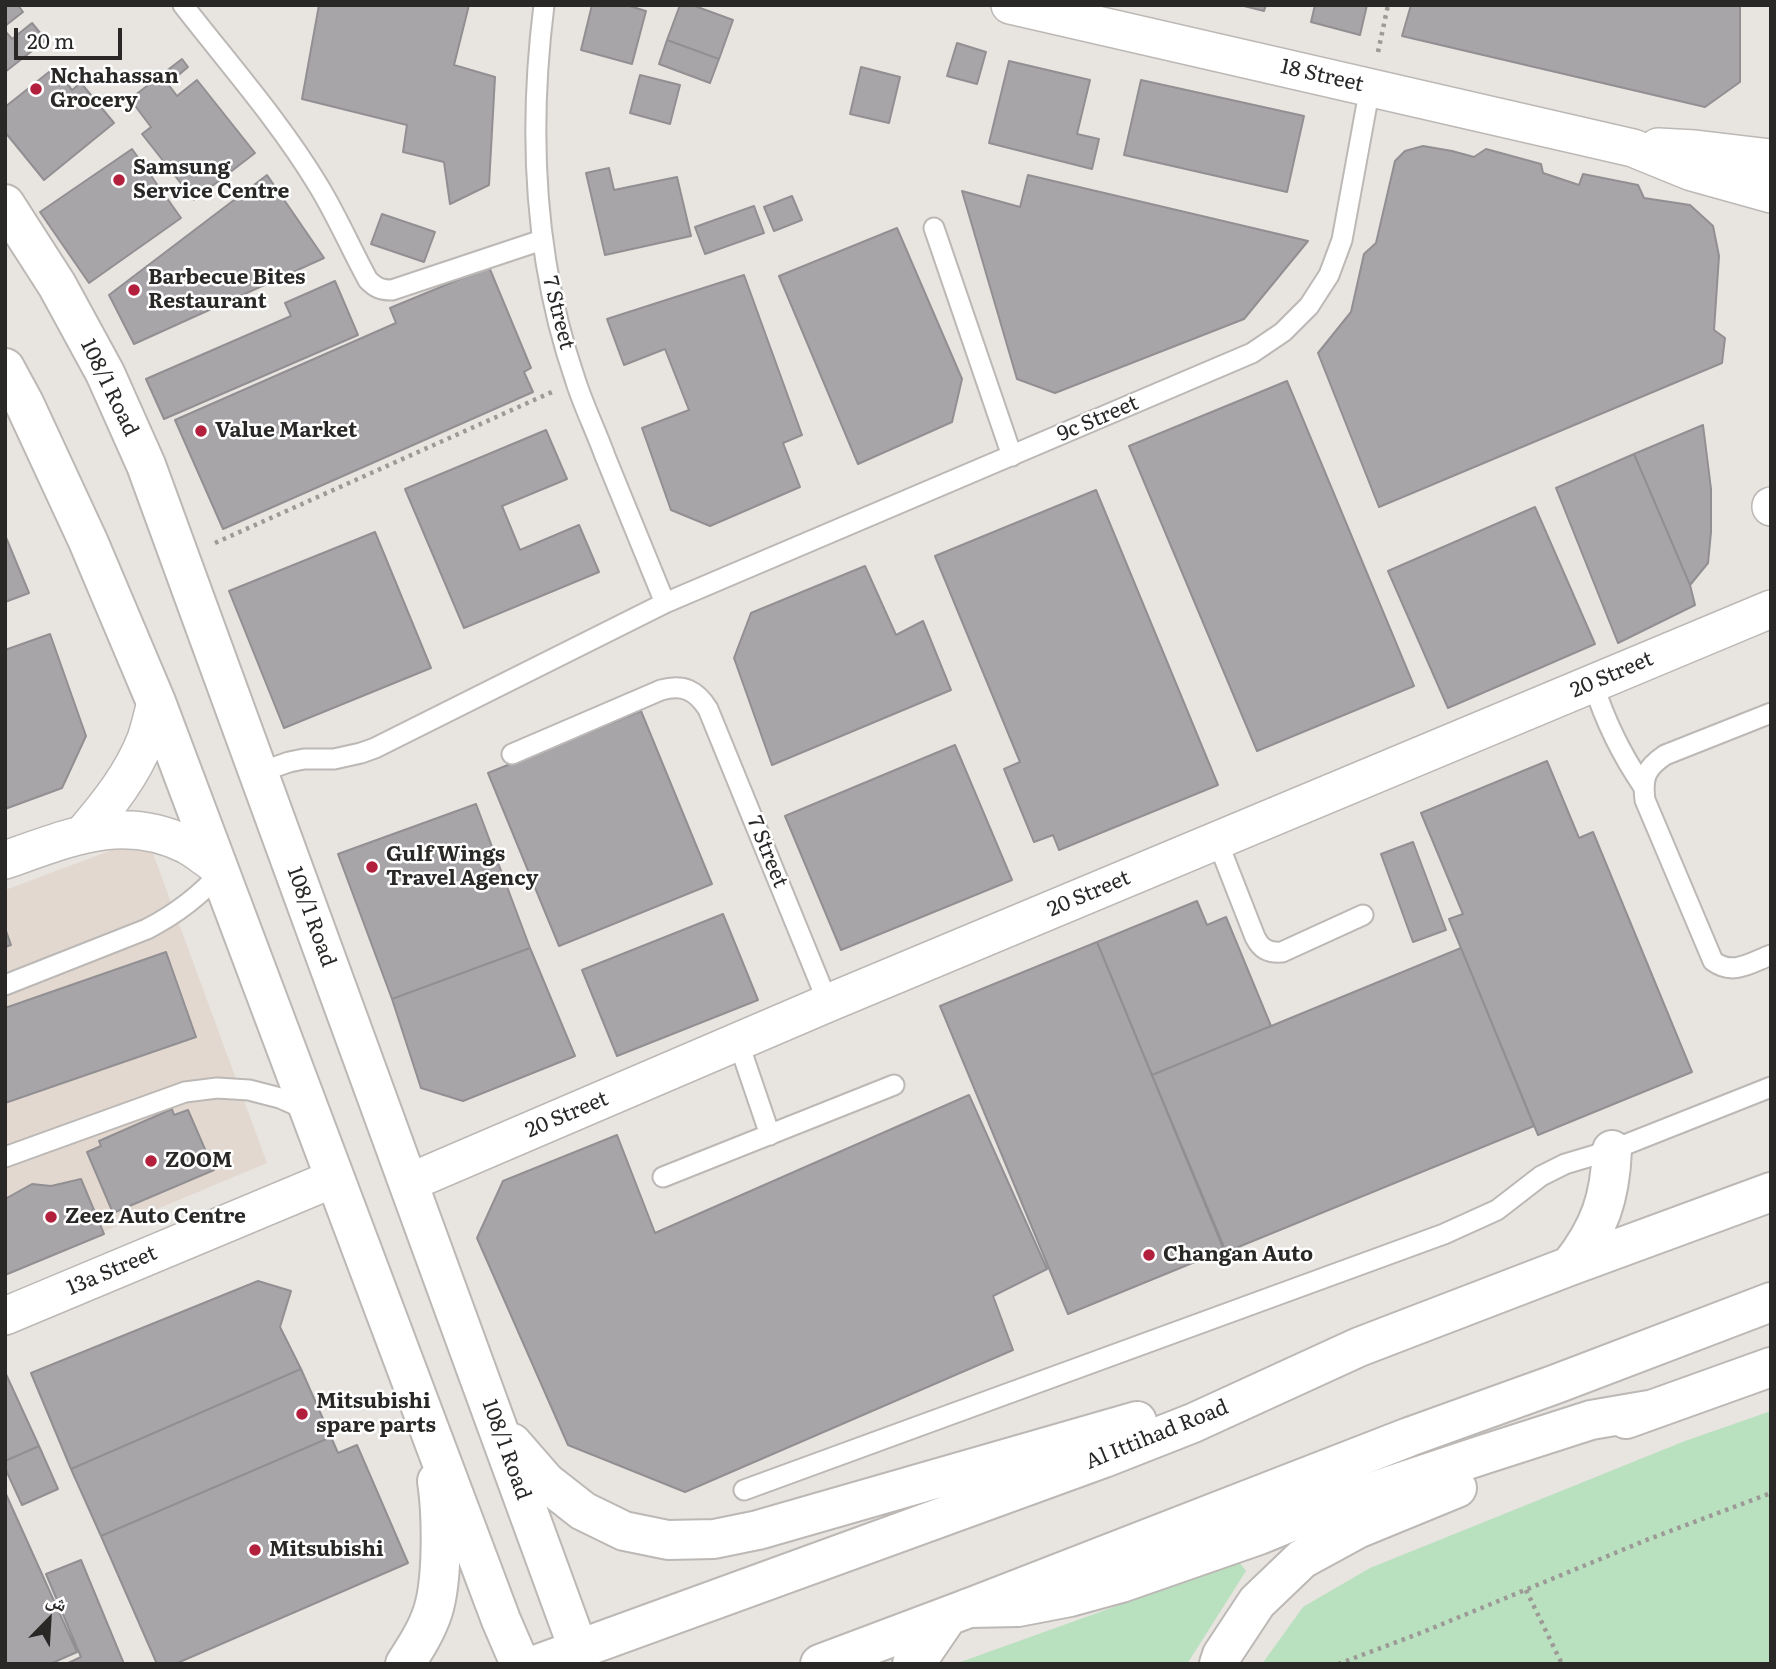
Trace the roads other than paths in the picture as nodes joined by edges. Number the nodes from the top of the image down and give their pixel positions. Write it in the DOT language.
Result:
graph roads {
  1 [pos="183,5"];
  2 [pos="544,5"];
  3 [pos="1010,5"];
  4 [pos="1370,87"];
  5 [pos="1633,148"];
  6 [pos="1771,158"];
  7 [pos="1771,194"];
  8 [pos="5,204"];
  9 [pos="934,228"];
  10 [pos="542,240"];
  11 [pos="5,368"];
  12 [pos="1012,456"];
  13 [pos="665,603"];
  14 [pos="1771,609"];
  15 [pos="1593,683"];
  16 [pos="156,702"];
  17 [pos="1771,713"];
  18 [pos="512,754"];
  19 [pos="258,773"];
  20 [pos="1643,786"];
  21 [pos="83,834"];
  22 [pos="1216,840"];
  23 [pos="5,860"];
  24 [pos="220,869"];
  25 [pos="1363,915"];
  26 [pos="1771,955"];
  27 [pos="5,985"];
  28 [pos="828,1003"];
  29 [pos="738,1041"];
  30 [pos="894,1085"];
  31 [pos="1771,1087"];
  32 [pos="310,1111"];
  33 [pos="770,1135"];
  34 [pos="1612,1150"];
  35 [pos="6,1155"];
  36 [pos="663,1177"];
  37 [pos="335,1178"];
  38 [pos="408,1183"];
  39 [pos="1771,1192"];
  40 [pos="1570,1266"];
  41 [pos="1771,1302"];
  42 [pos="5,1316"];
  43 [pos="1771,1367"];
  44 [pos="1290,1378"];
  45 [pos="491,1409"];
  46 [pos="1649,1410"];
  47 [pos="429,1427"];
  48 [pos="744,1490"];
  49 [pos="958,1612"];
  50 [pos="578,1656"];
  51 [pos="405,1664"];
  52 [pos="520,1664"];
  53 [pos="538,1664"];
  54 [pos="820,1664"];
  55 [pos="912,1664"];
  56 [pos="1219,1664"];
  1 -- 10 [label="lane"];
  2 -- 10 [label="lane, 7 Street"];
  3 -- 4 [label="street, 18 Street"];
  4 -- 5 [label="street, 18 Street"];
  4 -- 12 [label="lane, 9c Street"];
  5 -- 6 [label="street, 18 Street"];
  5 -- 7 [label="street, 18 Street"];
  8 -- 19 [label="main road, 108/1 Road"];
  9 -- 12 [label="lane"];
  10 -- 13 [label="lane, 7 Street"];
  11 -- 16 [label="main road"];
  12 -- 13 [label="lane, 9c Street"];
  13 -- 19 [label="lane, 9c Street"];
  14 -- 15 [label="street, 20 Street"];
  15 -- 20 [label="lane"];
  15 -- 22 [label="street, 20 Street"];
  16 -- 21 [label="street"];
  16 -- 24 [label="main road"];
  17 -- 20 [label="lane"];
  18 -- 28 [label="lane, 7 Street"];
  19 -- 38 [label="main road, 108/1 Road"];
  20 -- 26 [label="lane"];
  21 -- 23 [label="street"];
  21 -- 24 [label="street"];
  22 -- 25 [label="lane"];
  22 -- 28 [label="street, 20 Street"];
  24 -- 27 [label="lane"];
  24 -- 32 [label="main road"];
  28 -- 29 [label="street, 20 Street"];
  29 -- 33 [label="lane"];
  29 -- 38 [label="street, 20 Street"];
  30 -- 33 [label="lane"];
  31 -- 34 [label="lane"];
  32 -- 35 [label="lane"];
  32 -- 37 [label="main road"];
  33 -- 36 [label="lane"];
  34 -- 40 [label="main road"];
  34 -- 48 [label="lane"];
  37 -- 42 [label="street, 13a Street"];
  37 -- 47 [label="main road"];
  38 -- 45 [label="main road, 108/1 Road"];
  39 -- 40 [label="main road, Al Ittihad Road"];
  40 -- 44 [label="main road, Al Ittihad Road"];
  41 -- 49 [label="main road"];
  43 -- 46 [label="main road"];
  44 -- 45 [label="main road"];
  44 -- 50 [label="main road, Al Ittihad Road"];
  45 -- 50 [label="main road, 108/1 Road"];
  46 -- 49 [label="main road"];
  46 -- 56 [label="main road"];
  47 -- 51 [label="main road"];
  47 -- 52 [label="main road"];
  49 -- 54 [label="main road"];
  49 -- 55 [label="main road"];
  50 -- 53 [label="main road, Al Ittihad Road"];
}
